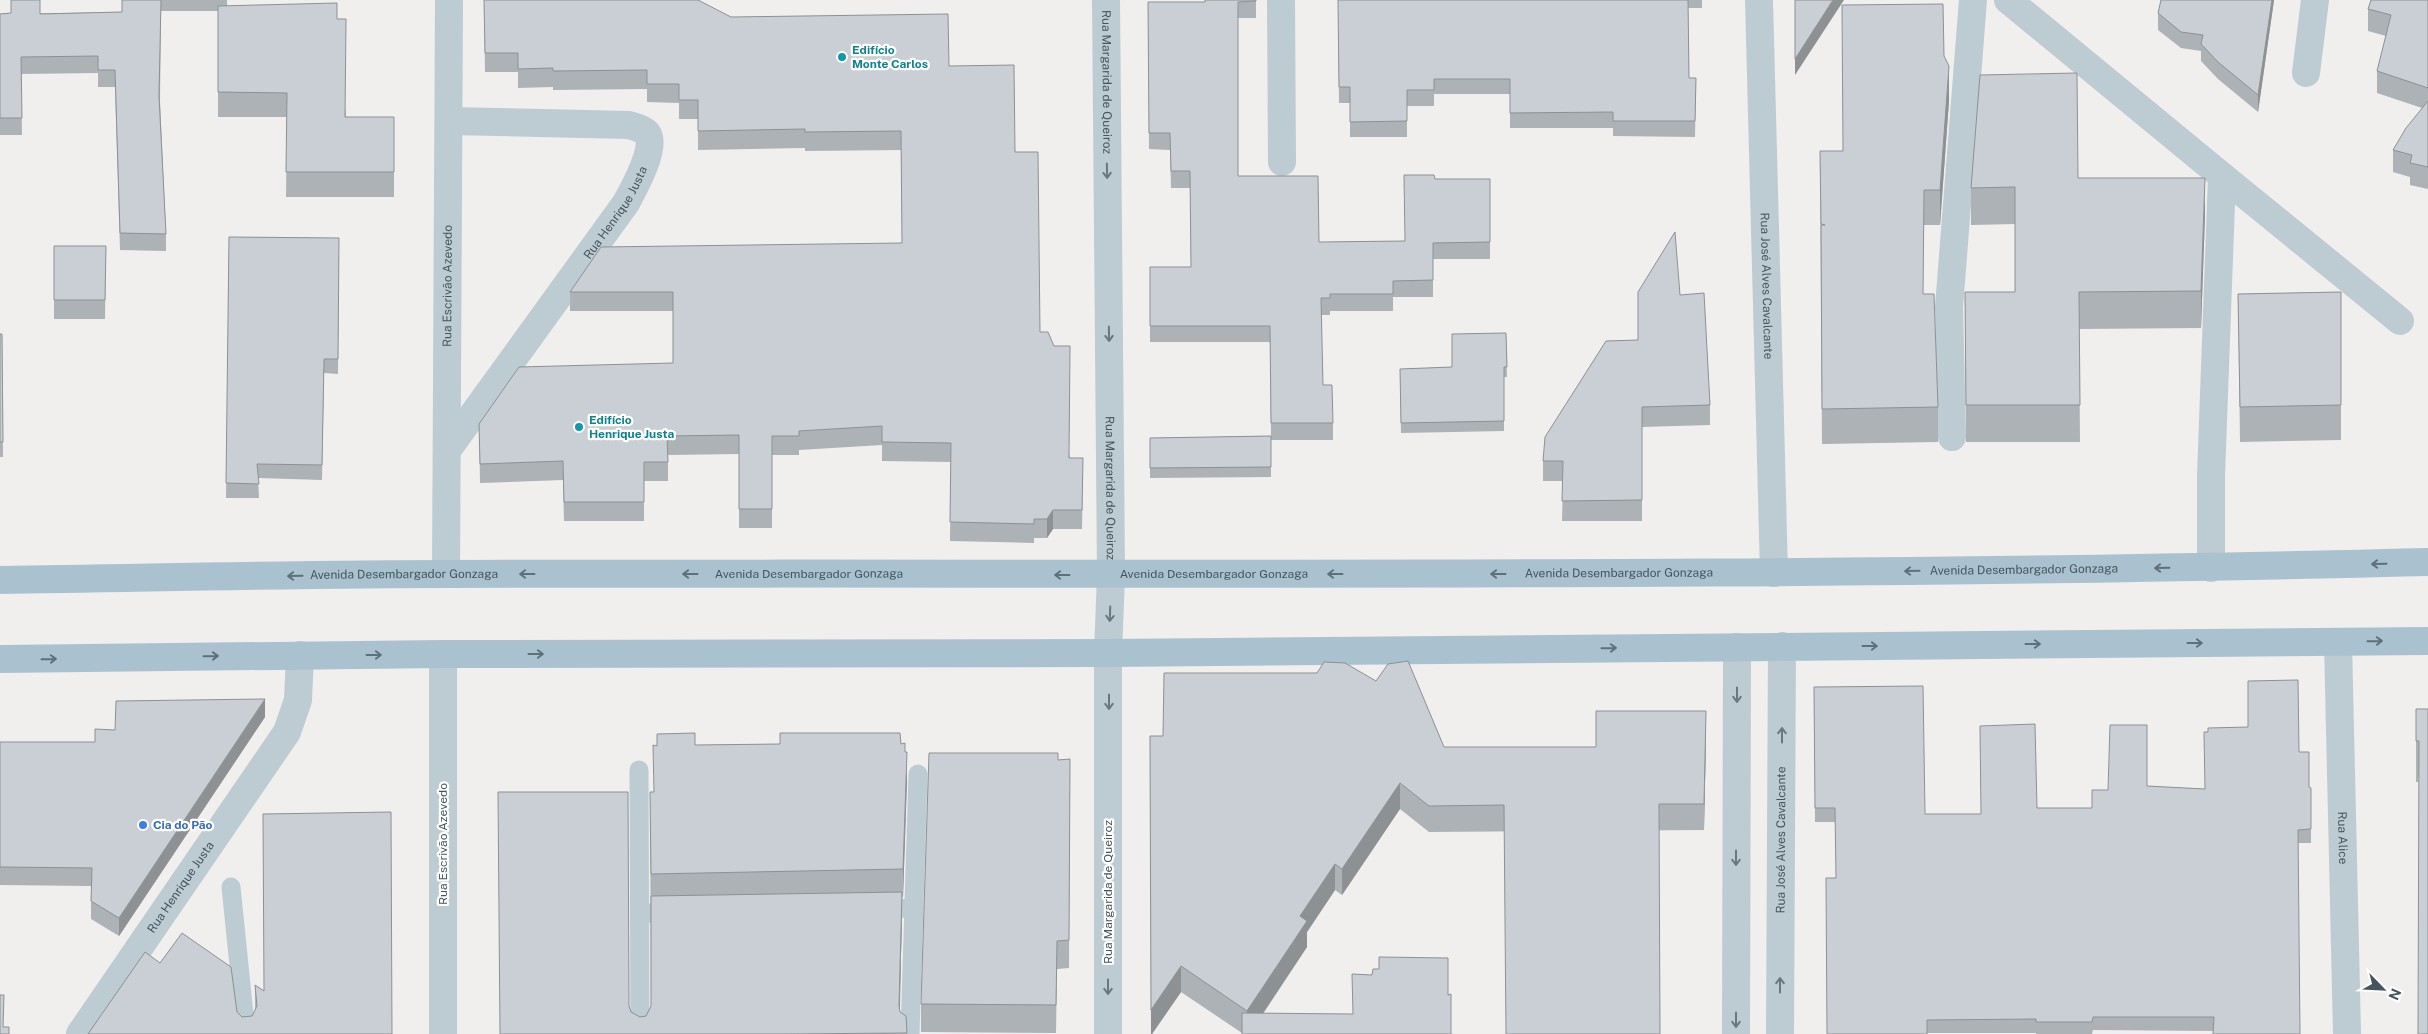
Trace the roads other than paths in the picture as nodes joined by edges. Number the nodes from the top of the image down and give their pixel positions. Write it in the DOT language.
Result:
graph roads {
  1 [pos="449,0"];
  2 [pos="1106,0"];
  3 [pos="1281,0"];
  4 [pos="1759,0"];
  5 [pos="1972,0"];
  6 [pos="2008,0"];
  7 [pos="2315,0"];
  8 [pos="2306,73"];
  9 [pos="449,121"];
  10 [pos="1282,162"];
  11 [pos="2222,176"];
  12 [pos="2400,321"];
  13 [pos="1952,437"];
  14 [pos="448,448"];
  15 [pos="2428,562"];
  16 [pos="2211,568"];
  17 [pos="1774,573"];
  18 [pos="446,574"];
  19 [pos="1111,575"];
  20 [pos="0,580"];
  21 [pos="2428,641"];
  22 [pos="2338,642"];
  23 [pos="1737,646"];
  24 [pos="1782,646"];
  25 [pos="1108,653"];
  26 [pos="443,654"];
  27 [pos="300,655"];
  28 [pos="0,659"];
  29 [pos="639,770"];
  30 [pos="918,774"];
  31 [pos="231,887"];
  32 [pos="914,908"];
  33 [pos="855,910"];
  34 [pos="689,912"];
  35 [pos="640,913"];
  36 [pos="80,1034"];
  37 [pos="246,1034"];
  38 [pos="442,1034"];
  39 [pos="640,1034"];
  40 [pos="910,1034"];
  41 [pos="1108,1034"];
  42 [pos="1736,1034"];
  43 [pos="1780,1034"];
  44 [pos="2346,1034"];
  1 -- 9 [label="street, Rua Escrivão Azevedo"];
  2 -- 19 [label="street, Rua Margarida de Queiroz, one-way"];
  3 -- 10 [label="street"];
  4 -- 17 [label="street, Rua José Alves Cavalcante"];
  5 -- 13 [label="street"];
  6 -- 11 [label="street"];
  7 -- 8 [label="street"];
  9 -- 14 [label="street, Rua Escrivão Azevedo"];
  9 -- 14 [label="street, Rua Henrique Justa"];
  11 -- 12 [label="street"];
  11 -- 16 [label="street"];
  14 -- 18 [label="street, Rua Escrivão Azevedo"];
  15 -- 16 [label="main road, Avenida Desembargador Gonzaga, one-way"];
  16 -- 17 [label="main road, Avenida Desembargador Gonzaga, one-way"];
  17 -- 19 [label="main road, Avenida Desembargador Gonzaga, one-way"];
  19 -- 18 [label="main road, Avenida Desembargador Gonzaga, one-way"];
  18 -- 20 [label="main road, Avenida Desembargador Gonzaga, one-way"];
  19 -- 25 [label="street, Rua Margarida de Queiroz, one-way"];
  22 -- 21 [label="main road, one-way"];
  24 -- 22 [label="main road, one-way"];
  22 -- 44 [label="street, Rua Alice"];
  23 -- 24 [label="main road"];
  25 -- 23 [label="main road, one-way"];
  23 -- 42 [label="street, one-way"];
  43 -- 24 [label="street, Rua José Alves Cavalcante, one-way"];
  26 -- 25 [label="main road, one-way"];
  25 -- 41 [label="street, Rua Margarida de Queiroz, one-way"];
  27 -- 26 [label="main road, one-way"];
  26 -- 38 [label="street, Rua Escrivão Azevedo"];
  28 -- 27 [label="main road, one-way"];
  27 -- 36 [label="street, Rua Henrique Justa"];
  29 -- 35 [label="lane"];
  30 -- 32 [label="lane"];
  31 -- 37 [label="lane"];
  32 -- 33 [label="lane"];
  32 -- 40 [label="lane"];
  34 -- 35 [label="lane"];
  35 -- 39 [label="lane"];
}
